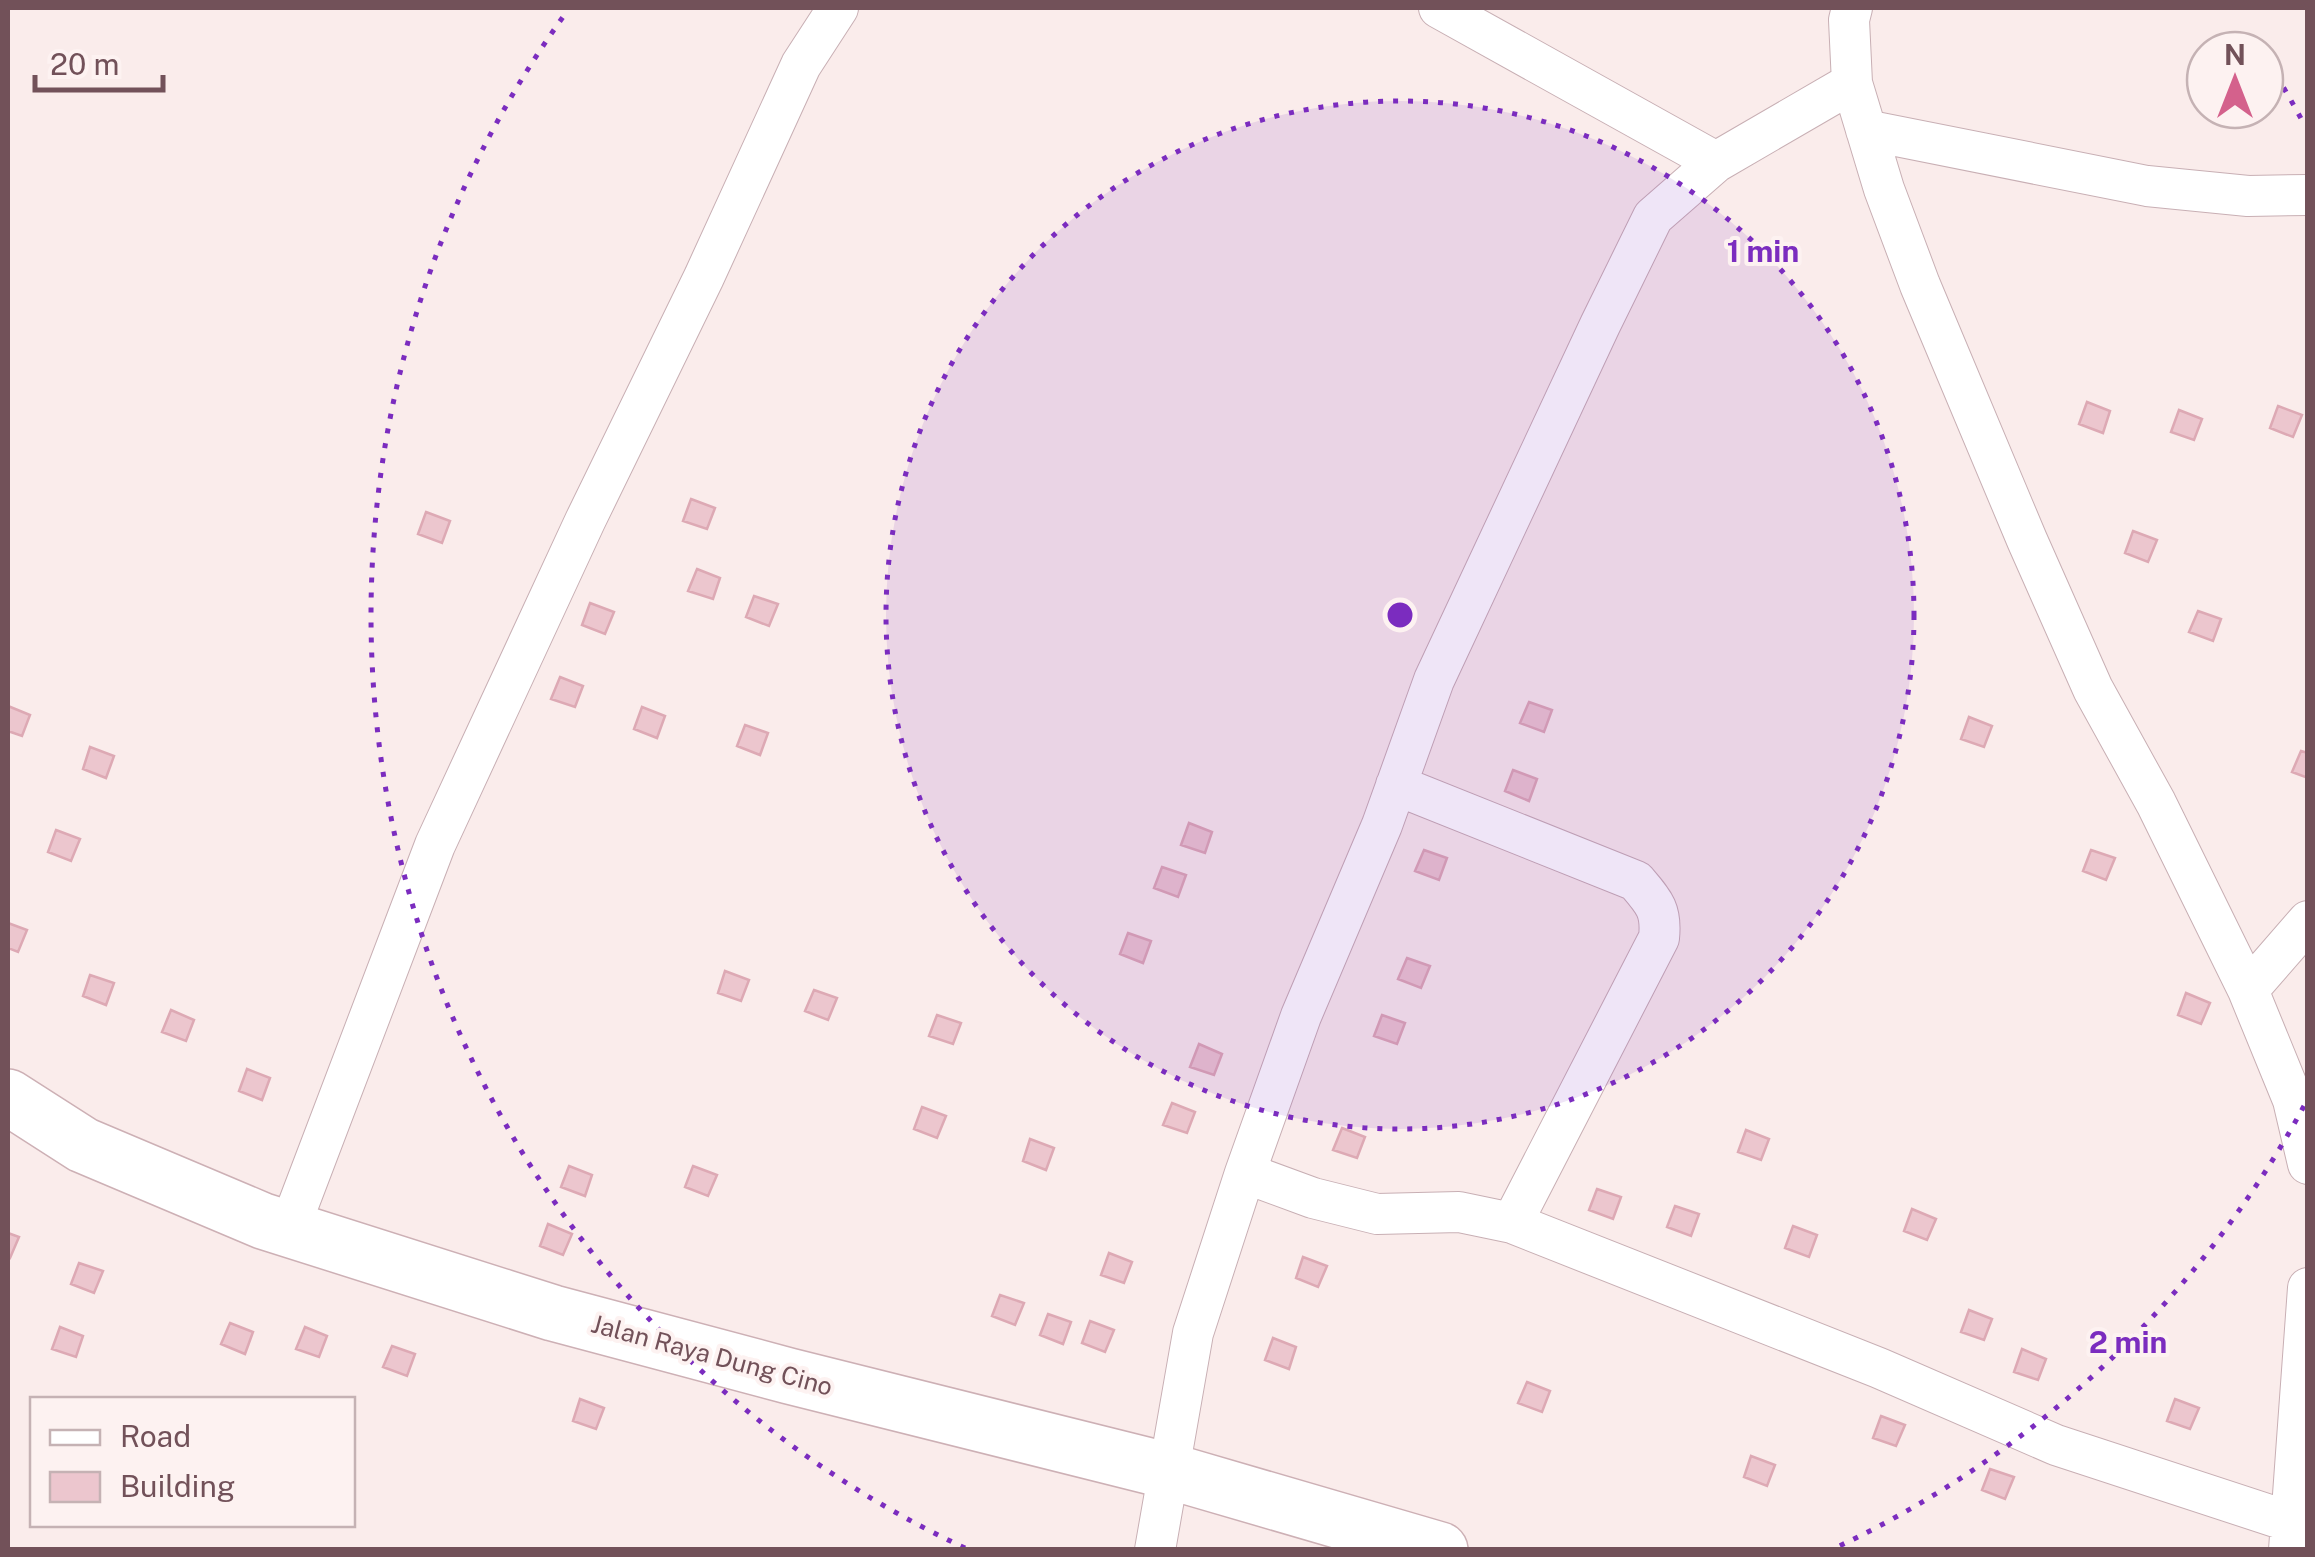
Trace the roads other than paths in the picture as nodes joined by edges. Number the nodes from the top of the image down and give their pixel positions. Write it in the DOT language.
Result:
graph roads {
  1 [pos="838,8"];
  2 [pos="1439,8"];
  3 [pos="1852,8"];
  4 [pos="1852,83"];
  5 [pos="1866,130"];
  6 [pos="1716,162"];
  7 [pos="2308,196"];
  8 [pos="1396,785"];
  9 [pos="2308,921"];
  10 [pos="2248,990"];
  11 [pos="8,1097"];
  12 [pos="2308,1164"];
  13 [pos="1245,1173"];
  14 [pos="1512,1223"];
  15 [pos="289,1228"];
  16 [pos="2308,1288"];
  17 [pos="1169,1471"];
  18 [pos="2296,1532"];
  19 [pos="1155,1550"];
  20 [pos="1440,1550"];
  1 -- 15 [label="street"];
  2 -- 6 [label="street"];
  3 -- 4 [label="street"];
  4 -- 5 [label="street"];
  4 -- 6 [label="street"];
  5 -- 7 [label="street"];
  5 -- 10 [label="street"];
  6 -- 8 [label="street"];
  8 -- 13 [label="street"];
  8 -- 14 [label="street"];
  9 -- 10 [label="street"];
  10 -- 12 [label="street"];
  11 -- 15 [label="street, Jalan Raya Dung Cino"];
  13 -- 14 [label="street"];
  13 -- 17 [label="street"];
  14 -- 18 [label="street"];
  15 -- 17 [label="street, Jalan Raya Dung Cino"];
  16 -- 18 [label="street"];
  17 -- 19 [label="street"];
  17 -- 20 [label="street, Jalan Raya Dung Cino"];
}
